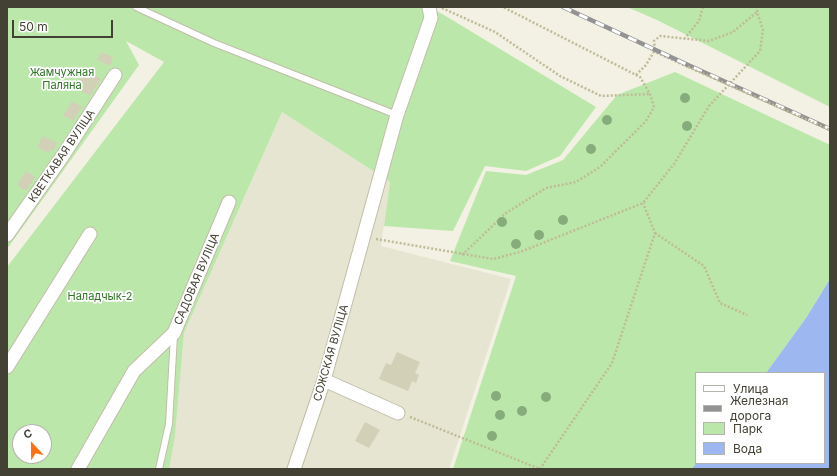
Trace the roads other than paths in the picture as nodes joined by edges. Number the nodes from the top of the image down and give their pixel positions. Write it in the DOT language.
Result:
graph roads {
  1 [pos="136,7"];
  2 [pos="429,8"];
  3 [pos="115,75"];
  4 [pos="397,115"];
  5 [pos="229,202"];
  6 [pos="90,234"];
  7 [pos="7,235"];
  8 [pos="174,333"];
  9 [pos="7,367"];
  10 [pos="324,380"];
  11 [pos="398,412"];
  12 [pos="78,469"];
  13 [pos="159,469"];
  14 [pos="294,469"];
  1 -- 4 [label="lane"];
  2 -- 4 [label="street, СОЖСКАЯ ВУЛІЦА"];
  3 -- 7 [label="street, КВЕТКАВАЯ ВУЛІЦА"];
  4 -- 10 [label="street, СОЖСКАЯ ВУЛІЦА"];
  5 -- 8 [label="street, САДОВАЯ ВУЛІЦА"];
  6 -- 9 [label="street"];
  8 -- 12 [label="street, САДОВАЯ ВУЛІЦА"];
  8 -- 13 [label="lane"];
  10 -- 11 [label="street"];
  10 -- 14 [label="street, СОЖСКАЯ ВУЛІЦА"];
}
